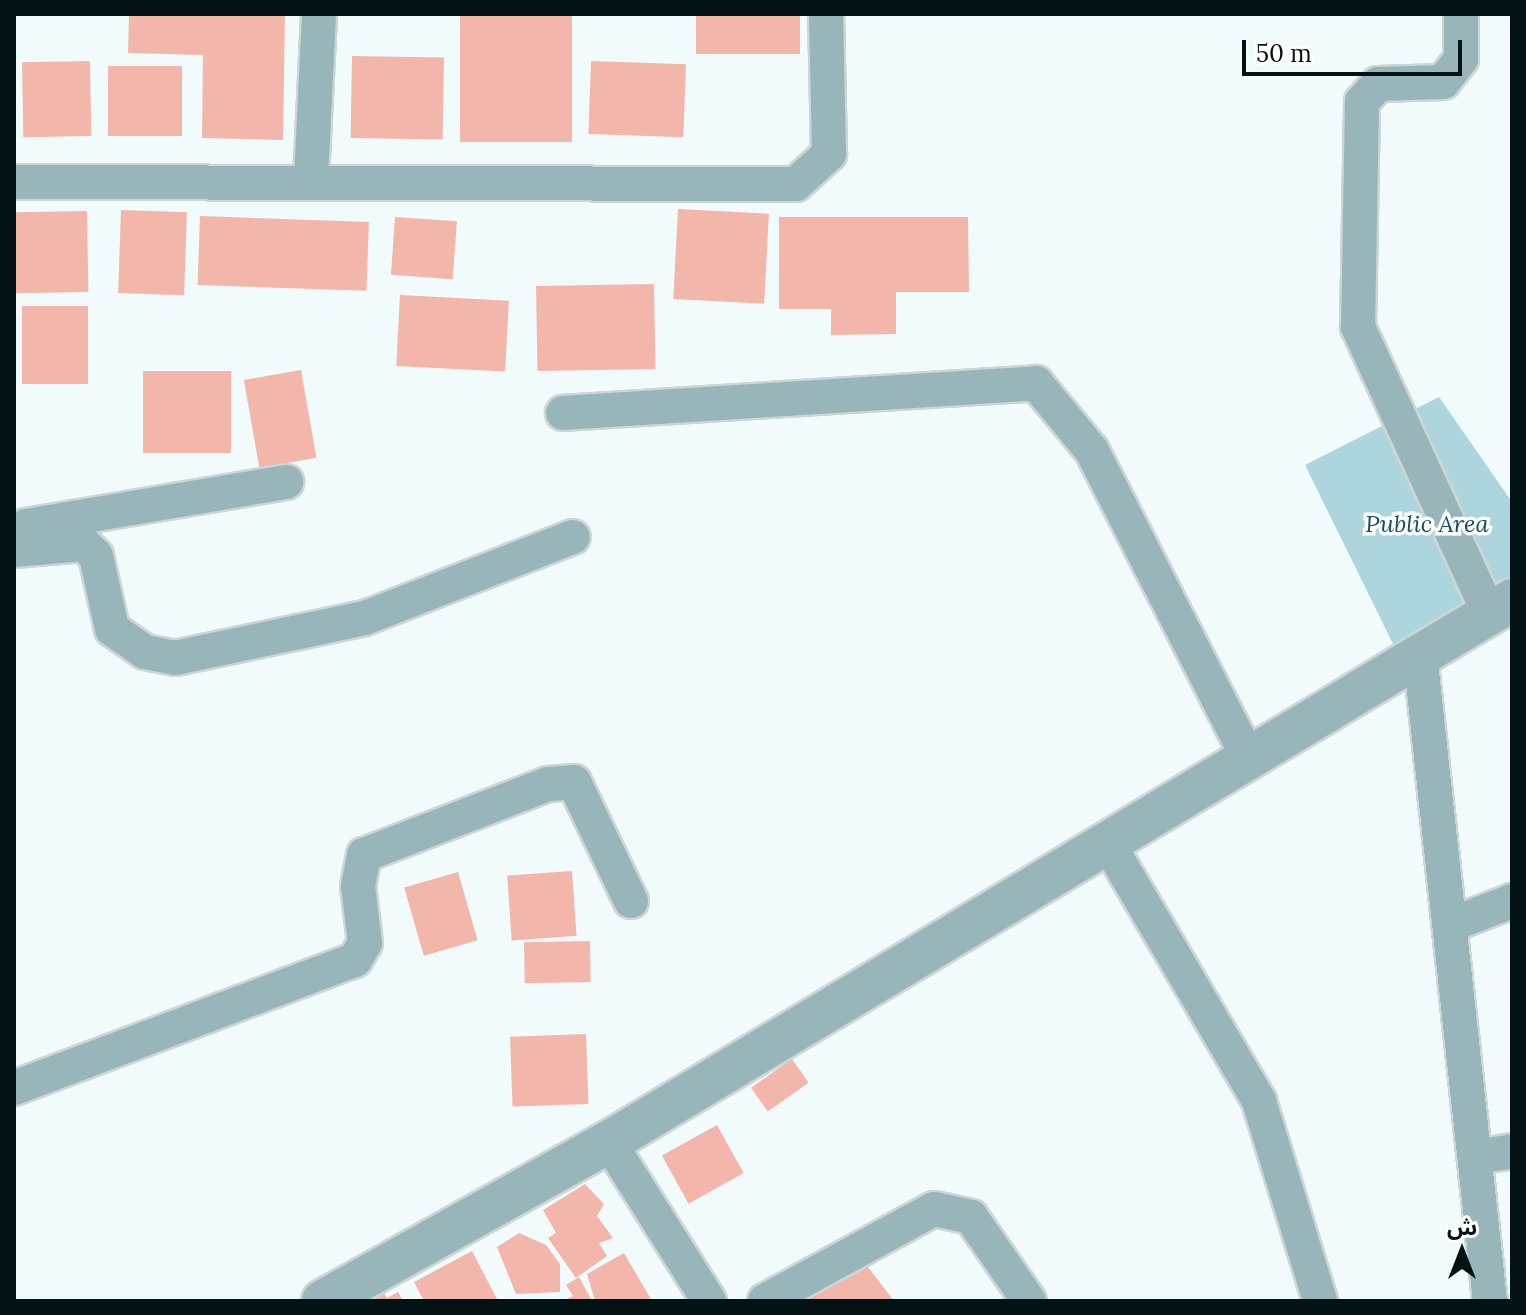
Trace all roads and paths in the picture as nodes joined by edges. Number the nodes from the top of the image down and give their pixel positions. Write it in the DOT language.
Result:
graph roads {
  1 [pos="319,14"];
  2 [pos="826,14"];
  3 [pos="1461,14"];
  4 [pos="311,179"];
  5 [pos="14,182"];
  6 [pos="563,413"];
  7 [pos="286,482"];
  8 [pos="14,528"];
  9 [pos="573,537"];
  10 [pos="14,550"];
  11 [pos="1501,606"];
  12 [pos="1420,654"];
  13 [pos="1249,759"];
  14 [pos="1109,845"];
  15 [pos="631,901"];
  16 [pos="1512,901"];
  17 [pos="1453,924"];
  18 [pos="14,1088"];
  19 [pos="609,1142"];
  20 [pos="1512,1151"];
  21 [pos="1476,1157"];
  22 [pos="323,1301"];
  23 [pos="709,1301"];
  24 [pos="765,1301"];
  25 [pos="1029,1301"];
  26 [pos="1320,1301"];
  27 [pos="1490,1301"];
  1 -- 4 [label="street"];
  2 -- 4 [label="street"];
  3 -- 11 [label="street"];
  4 -- 5 [label="street"];
  6 -- 13 [label="street"];
  7 -- 8 [label="street"];
  9 -- 10 [label="street"];
  11 -- 12 [label="street"];
  12 -- 13 [label="street"];
  12 -- 17 [label="street"];
  13 -- 14 [label="street"];
  14 -- 19 [label="street"];
  14 -- 26 [label="street"];
  15 -- 18 [label="street"];
  16 -- 17 [label="street"];
  17 -- 21 [label="street"];
  19 -- 22 [label="street"];
  19 -- 23 [label="street"];
  20 -- 21 [label="street"];
  21 -- 27 [label="street"];
  24 -- 25 [label="street"];
}
